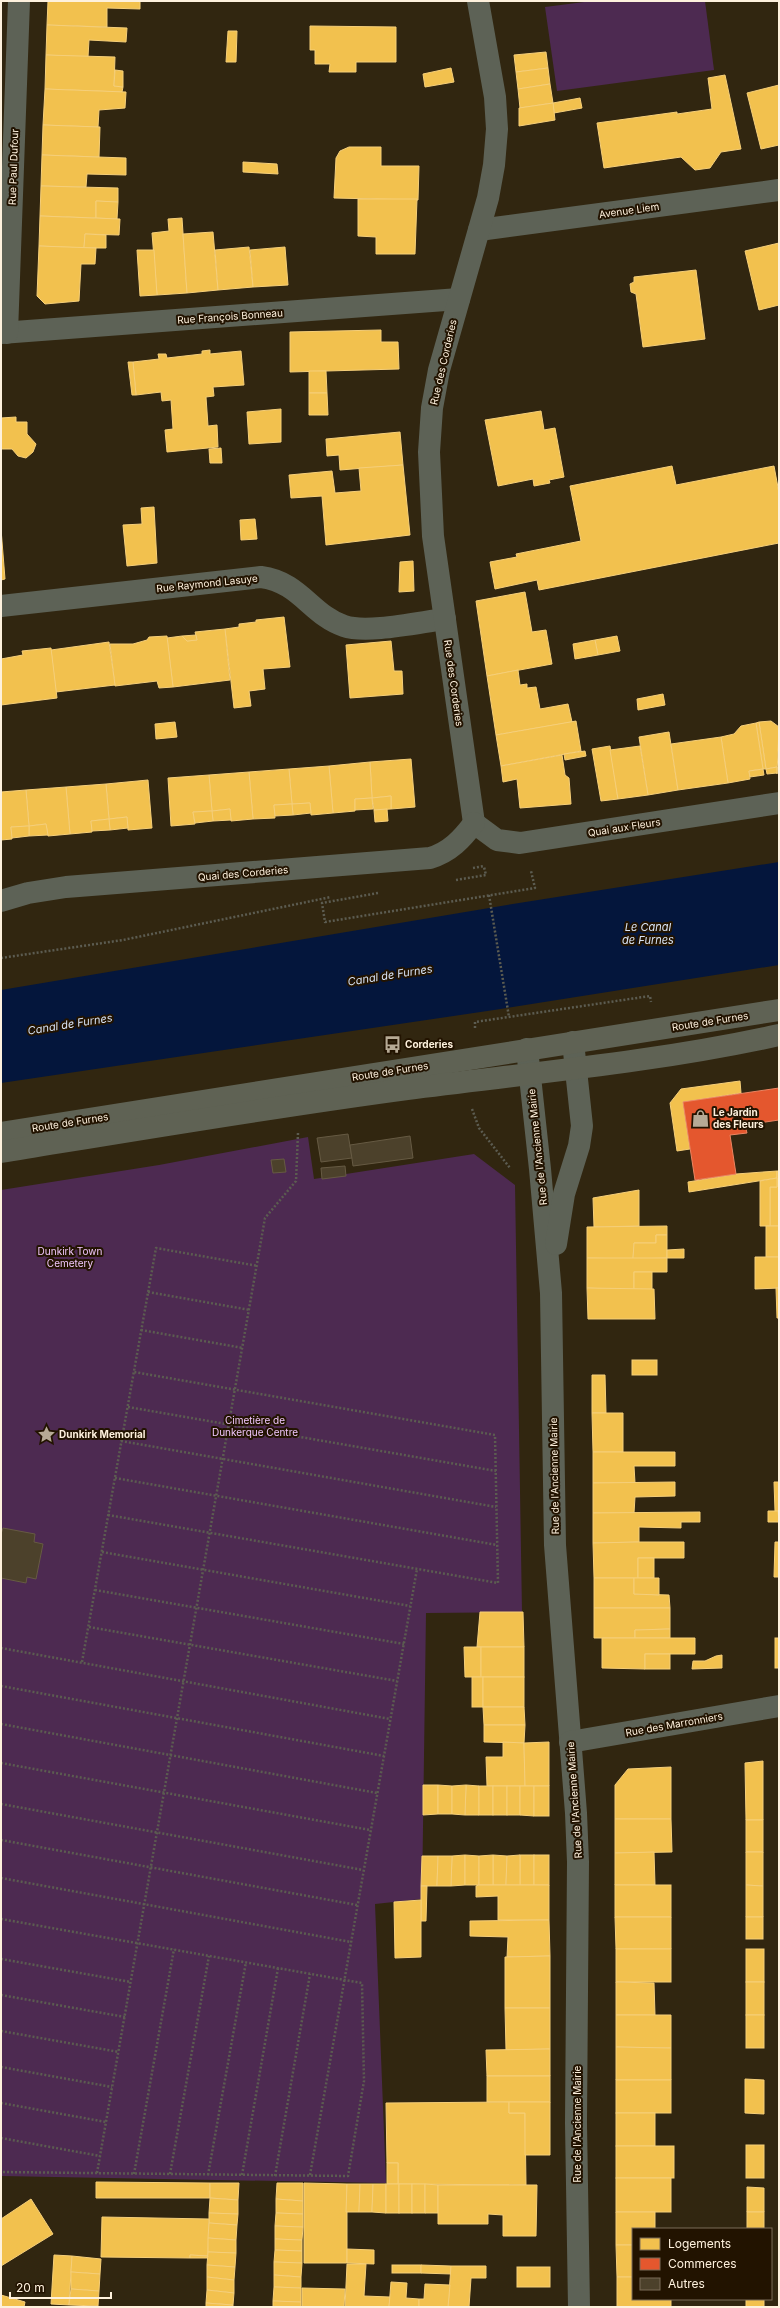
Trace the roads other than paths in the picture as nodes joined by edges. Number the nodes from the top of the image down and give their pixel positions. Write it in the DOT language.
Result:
graph roads {
  1 [pos="19,1"];
  2 [pos="478,1"];
  3 [pos="779,190"];
  4 [pos="479,230"];
  5 [pos="459,299"];
  6 [pos="4,333"];
  7 [pos="1,606"];
  8 [pos="445,619"];
  9 [pos="779,803"];
  10 [pos="474,823"];
  11 [pos="1,901"];
  12 [pos="779,1010"];
  13 [pos="779,1035"];
  14 [pos="573,1042"];
  15 [pos="527,1050"];
  16 [pos="577,1068"];
  17 [pos="529,1075"];
  18 [pos="1,1133"];
  19 [pos="1,1152"];
  20 [pos="551,1293"];
  21 [pos="779,1706"];
  22 [pos="570,1742"];
  23 [pos="579,2307"];
  1 -- 6 [label="street, Rue Paul Dufour"];
  2 -- 4 [label="street, Rue des Corderies"];
  3 -- 4 [label="street, Avenue Liem"];
  4 -- 5 [label="street, Rue des Corderies"];
  5 -- 6 [label="street, Rue François Bonneau"];
  5 -- 8 [label="street, Rue des Corderies"];
  7 -- 8 [label="street, Rue Raymond Lasuye"];
  8 -- 10 [label="street, Rue des Corderies"];
  9 -- 10 [label="street, Quai aux Fleurs"];
  10 -- 11 [label="street, Quai des Corderies"];
  12 -- 14 [label="main road, Route de Furnes"];
  13 -- 16 [label="main road, Route de Furnes"];
  14 -- 15 [label="main road, Route de Furnes"];
  14 -- 16 [label="street, Rue de l'Ancienne Mairie"];
  15 -- 17 [label="street, Rue de l'Ancienne Mairie"];
  15 -- 18 [label="main road, Route de Furnes"];
  16 -- 17 [label="main road, Route de Furnes"];
  16 -- 20 [label="street, Rue de l'Ancienne Mairie"];
  17 -- 19 [label="main road, Route de Furnes"];
  17 -- 20 [label="street, Rue de l'Ancienne Mairie"];
  20 -- 22 [label="street, Rue de l'Ancienne Mairie"];
  21 -- 22 [label="street, Rue des Marronniers"];
  22 -- 23 [label="street, Rue de l'Ancienne Mairie"];
}
